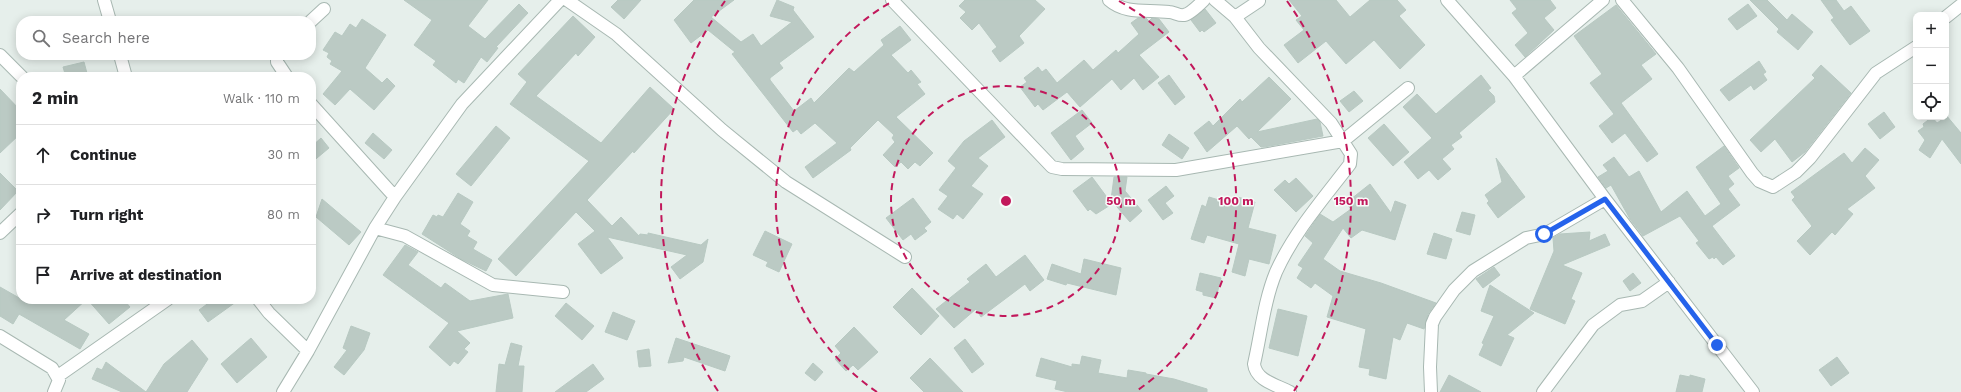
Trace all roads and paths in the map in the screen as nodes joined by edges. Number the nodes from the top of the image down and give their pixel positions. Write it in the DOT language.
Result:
graph roads {
  1 [pos="104,0"];
  2 [pos="560,0"];
  3 [pos="567,0"];
  4 [pos="892,0"];
  5 [pos="1109,0"];
  6 [pos="1204,0"];
  7 [pos="1215,0"];
  8 [pos="1447,0"];
  9 [pos="1603,0"];
  10 [pos="1622,0"];
  11 [pos="1259,1"];
  12 [pos="1961,5"];
  13 [pos="324,9"];
  14 [pos="1949,15"];
  15 [pos="109,16"];
  16 [pos="316,16"];
  17 [pos="1234,18"];
  18 [pos="1914,48"];
  19 [pos="0,55"];
  20 [pos="121,60"];
  21 [pos="277,60"];
  22 [pos="17,72"];
  23 [pos="125,72"];
  24 [pos="284,72"];
  25 [pos="1514,76"];
  26 [pos="1408,88"];
  27 [pos="316,110"];
  28 [pos="1343,141"];
  29 [pos="395,197"];
  30 [pos="1605,199"];
  31 [pos="16,218"];
  32 [pos="375,228"];
  33 [pos="0,233"];
  34 [pos="905,257"];
  35 [pos="1669,282"];
  36 [pos="563,292"];
  37 [pos="161,304"];
  38 [pos="262,304"];
  39 [pos="0,336"];
  40 [pos="308,351"];
  41 [pos="58,376"];
  42 [pos="54,392"];
  43 [pos="283,392"];
  44 [pos="1290,392"];
  45 [pos="1431,392"];
  46 [pos="1543,392"];
  47 [pos="1753,392"];
  1 -- 15 [label="street"];
  2 -- 29 [label="street"];
  3 -- 34 [label="street"];
  4 -- 28 [label="street"];
  5 -- 6 [label="street"];
  7 -- 17 [label="street"];
  8 -- 25 [label="street"];
  9 -- 25 [label="street"];
  10 -- 18 [label="street"];
  11 -- 17 [label="street"];
  12 -- 14 [label="street"];
  13 -- 16 [label="street"];
  17 -- 28 [label="street"];
  19 -- 22 [label="street"];
  20 -- 23 [label="street"];
  21 -- 24 [label="street"];
  25 -- 30 [label="street"];
  26 -- 28 [label="street"];
  27 -- 29 [label="street"];
  28 -- 44 [label="street"];
  29 -- 32 [label="street"];
  30 -- 35 [label="street"];
  30 -- 45 [label="street"];
  31 -- 33 [label="street"];
  32 -- 36 [label="street"];
  32 -- 40 [label="street"];
  35 -- 46 [label="street"];
  35 -- 47 [label="street"];
  37 -- 41 [label="street"];
  38 -- 40 [label="street"];
  39 -- 41 [label="street"];
  40 -- 43 [label="street"];
  41 -- 42 [label="street"];
}
